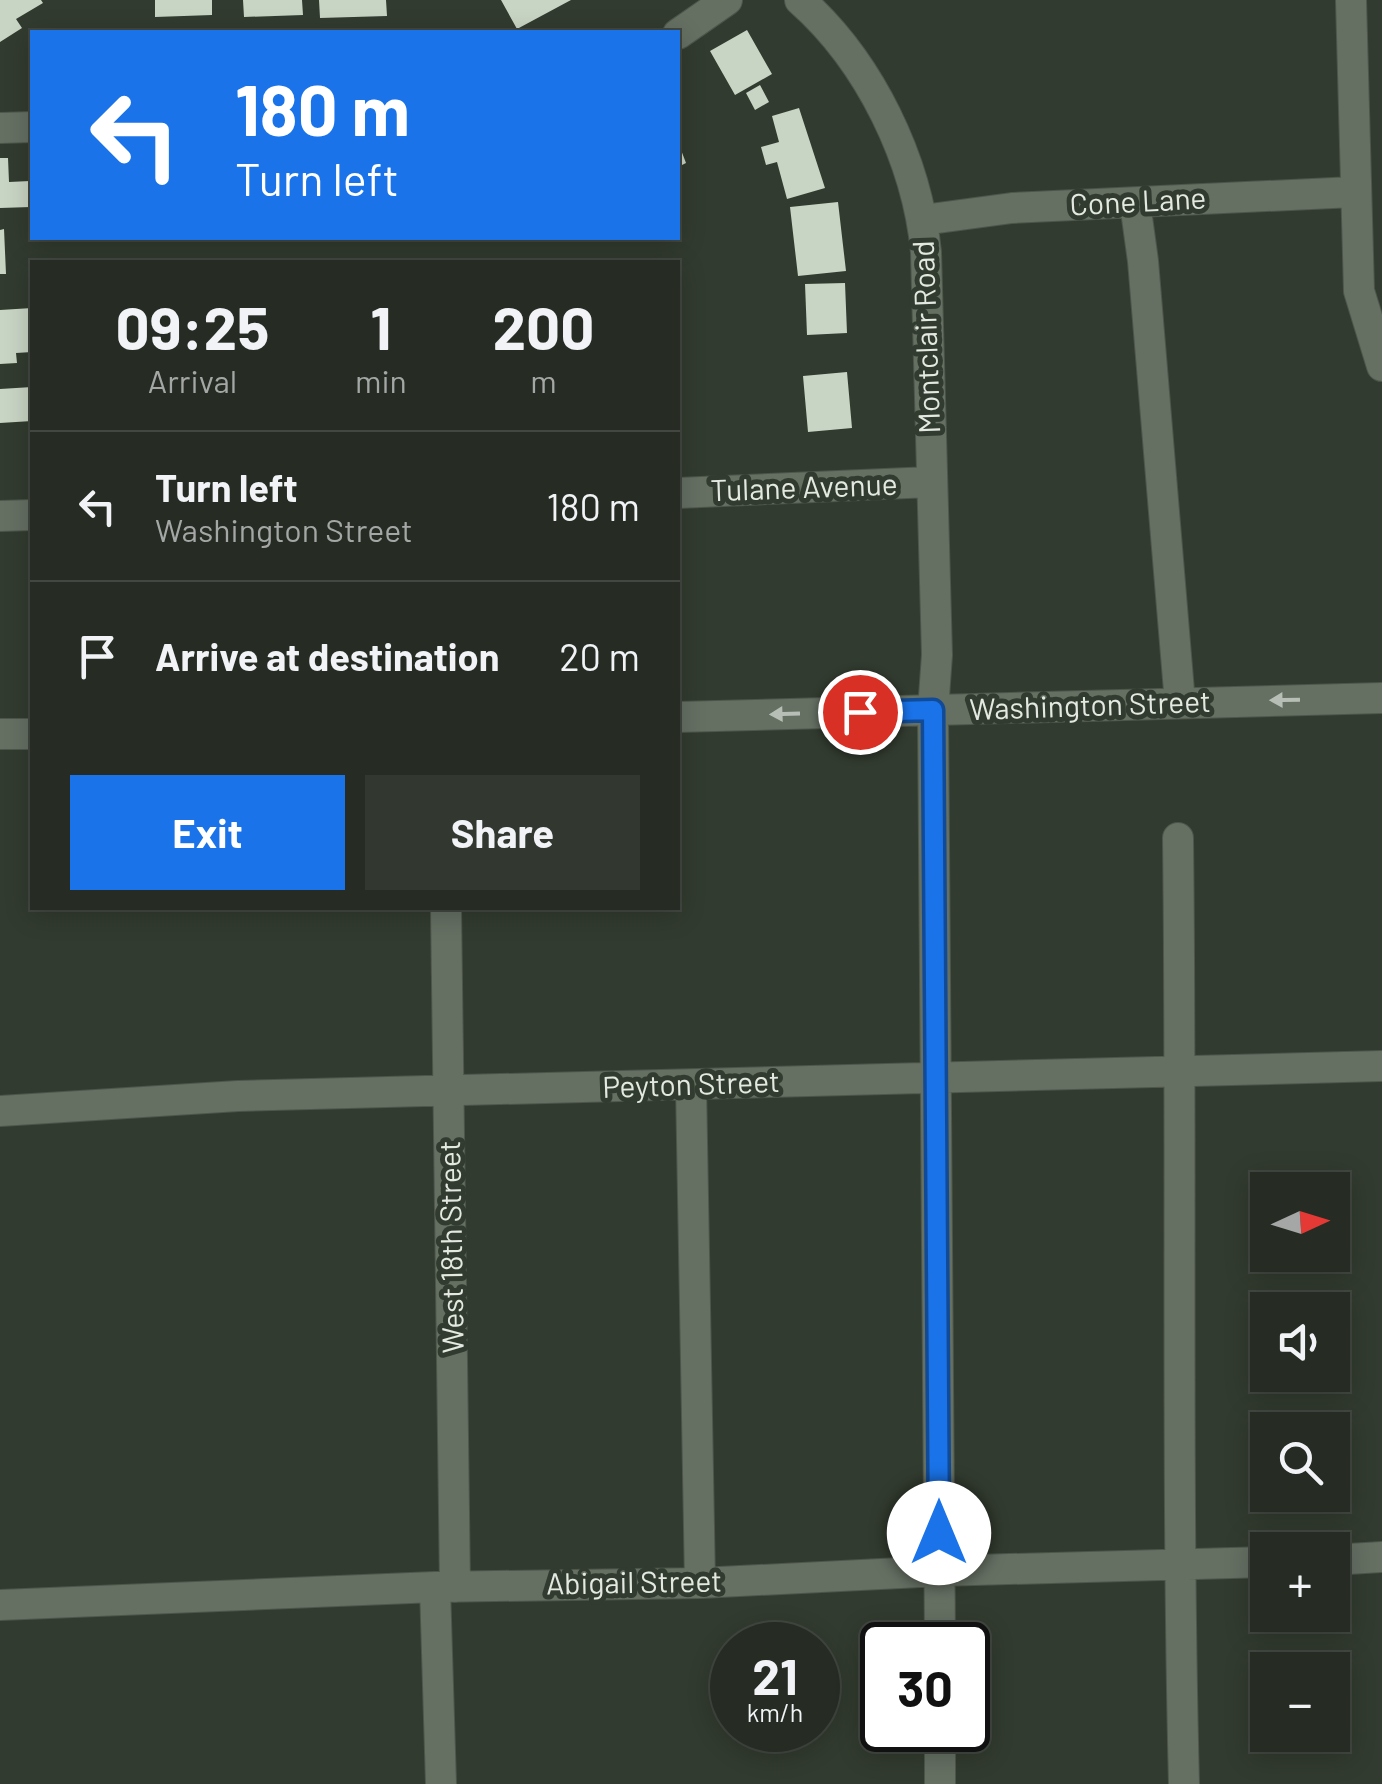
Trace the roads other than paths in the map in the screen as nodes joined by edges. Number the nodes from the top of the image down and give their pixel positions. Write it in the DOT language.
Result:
graph roads {
  1 [pos="727,0"];
  2 [pos="800,0"];
  3 [pos="1351,8"];
  4 [pos="1382,14"];
  5 [pos="680,33"];
  6 [pos="30,127"];
  7 [pos="0,128"];
  8 [pos="1354,192"];
  9 [pos="1135,203"];
  10 [pos="923,220"];
  11 [pos="1382,366"];
  12 [pos="931,482"];
  13 [pos="680,493"];
  14 [pos="30,515"];
  15 [pos="0,516"];
  16 [pos="1382,698"];
  17 [pos="1180,703"];
  18 [pos="933,710"];
  19 [pos="680,716"];
  20 [pos="0,734"];
  21 [pos="30,734"];
  22 [pos="1178,838"];
  23 [pos="446,910"];
  24 [pos="1382,1066"];
  25 [pos="1181,1073"];
  26 [pos="937,1078"];
  27 [pos="690,1085"];
  28 [pos="450,1091"];
  29 [pos="0,1111"];
  30 [pos="1382,1558"];
  31 [pos="1350,1559"];
  32 [pos="1250,1563"];
  33 [pos="1182,1566"];
  34 [pos="940,1570"];
  35 [pos="700,1583"];
  36 [pos="445,1587"];
  37 [pos="0,1605"];
  38 [pos="940,1622"];
  39 [pos="940,1752"];
  40 [pos="441,1784"];
  41 [pos="940,1784"];
  42 [pos="1184,1784"];
  1 -- 5 [label="street"];
  2 -- 10 [label="street, Montclair Road"];
  3 -- 4 [label="street"];
  3 -- 8 [label="street"];
  6 -- 7 [label="street"];
  8 -- 9 [label="street, Cone Lane"];
  8 -- 11 [label="street"];
  9 -- 10 [label="street, Cone Lane"];
  9 -- 17 [label="street"];
  10 -- 12 [label="street, Montclair Road"];
  12 -- 13 [label="street, Tulane Avenue"];
  12 -- 18 [label="street, Montclair Road"];
  14 -- 15 [label="street"];
  16 -- 17 [label="street, Washington Street, one-way"];
  17 -- 18 [label="street, Washington Street"];
  18 -- 19 [label="street, Washington Street, one-way"];
  18 -- 26 [label="street, Montclair Road"];
  20 -- 21 [label="street"];
  22 -- 25 [label="street"];
  23 -- 28 [label="street, West 18th Street"];
  24 -- 25 [label="street, Peyton Street"];
  25 -- 26 [label="street, Peyton Street"];
  25 -- 33 [label="street"];
  26 -- 27 [label="street, Peyton Street"];
  26 -- 34 [label="street, Montclair Road"];
  27 -- 28 [label="street, Peyton Street"];
  27 -- 35 [label="street"];
  28 -- 29 [label="street, Peyton Street"];
  28 -- 36 [label="street, West 18th Street"];
  30 -- 31 [label="street"];
  32 -- 33 [label="street, Abigail Street"];
  33 -- 34 [label="street, Abigail Street"];
  33 -- 42 [label="street"];
  34 -- 35 [label="street, Abigail Street"];
  34 -- 38 [label="street, Montclair Road"];
  35 -- 36 [label="street, Abigail Street"];
  36 -- 37 [label="street, Abigail Street"];
  36 -- 40 [label="street, West 18th Street"];
  39 -- 41 [label="street"];
}
